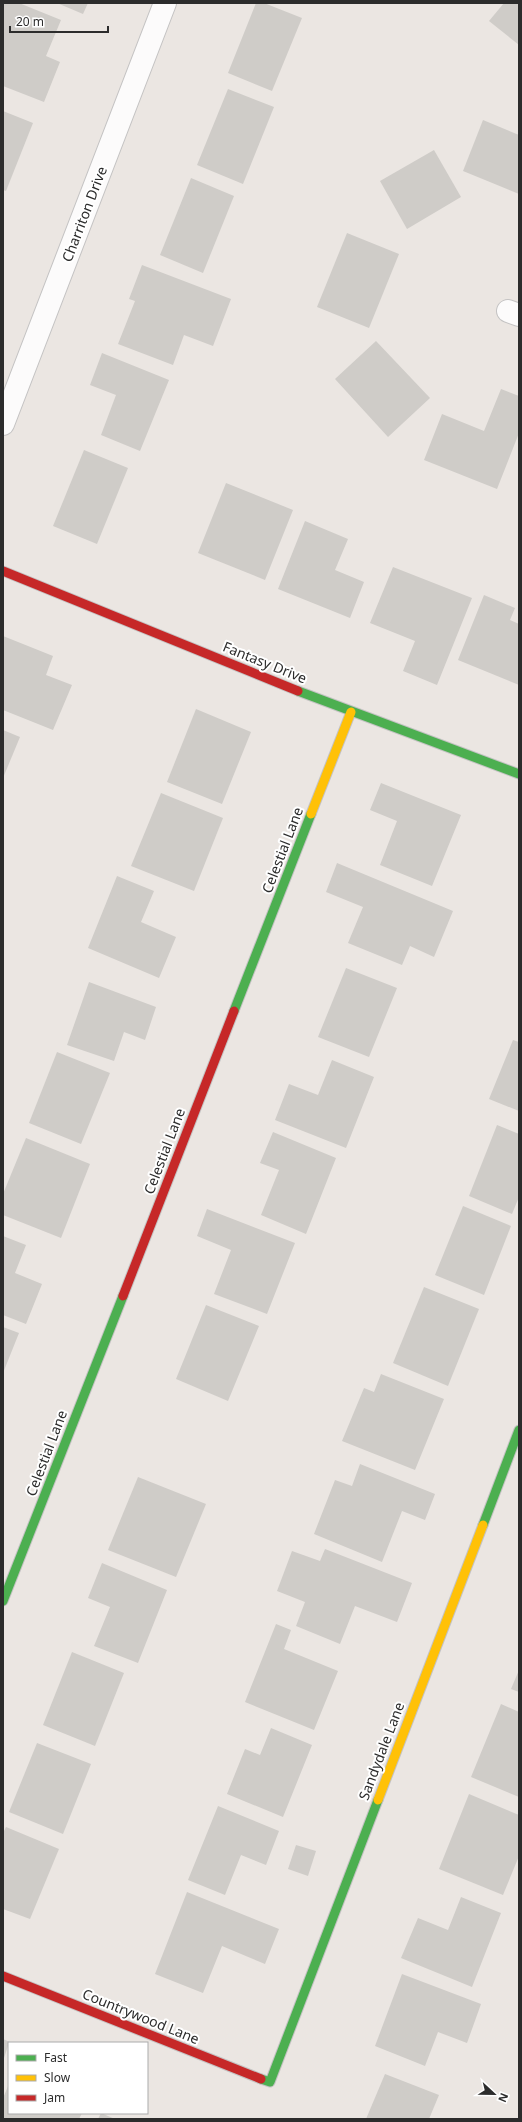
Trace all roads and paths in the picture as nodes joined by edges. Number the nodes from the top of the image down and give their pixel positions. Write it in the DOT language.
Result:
graph roads {
  1 [pos="165,3"];
  2 [pos="3,424"];
  3 [pos="3,571"];
  4 [pos="351,712"];
  5 [pos="519,774"];
  6 [pos="519,1430"];
  7 [pos="3,1601"];
  8 [pos="3,1976"];
  9 [pos="270,2082"];
  1 -- 2 [label="street, Charriton Drive"];
  3 -- 4 [label="street, Fantasy Drive"];
  4 -- 5 [label="street, Fantasy Drive"];
  4 -- 7 [label="street, Celestial Lane"];
  6 -- 9 [label="street, Sandydale Lane"];
  8 -- 9 [label="street, Countrywood Lane"];
}
